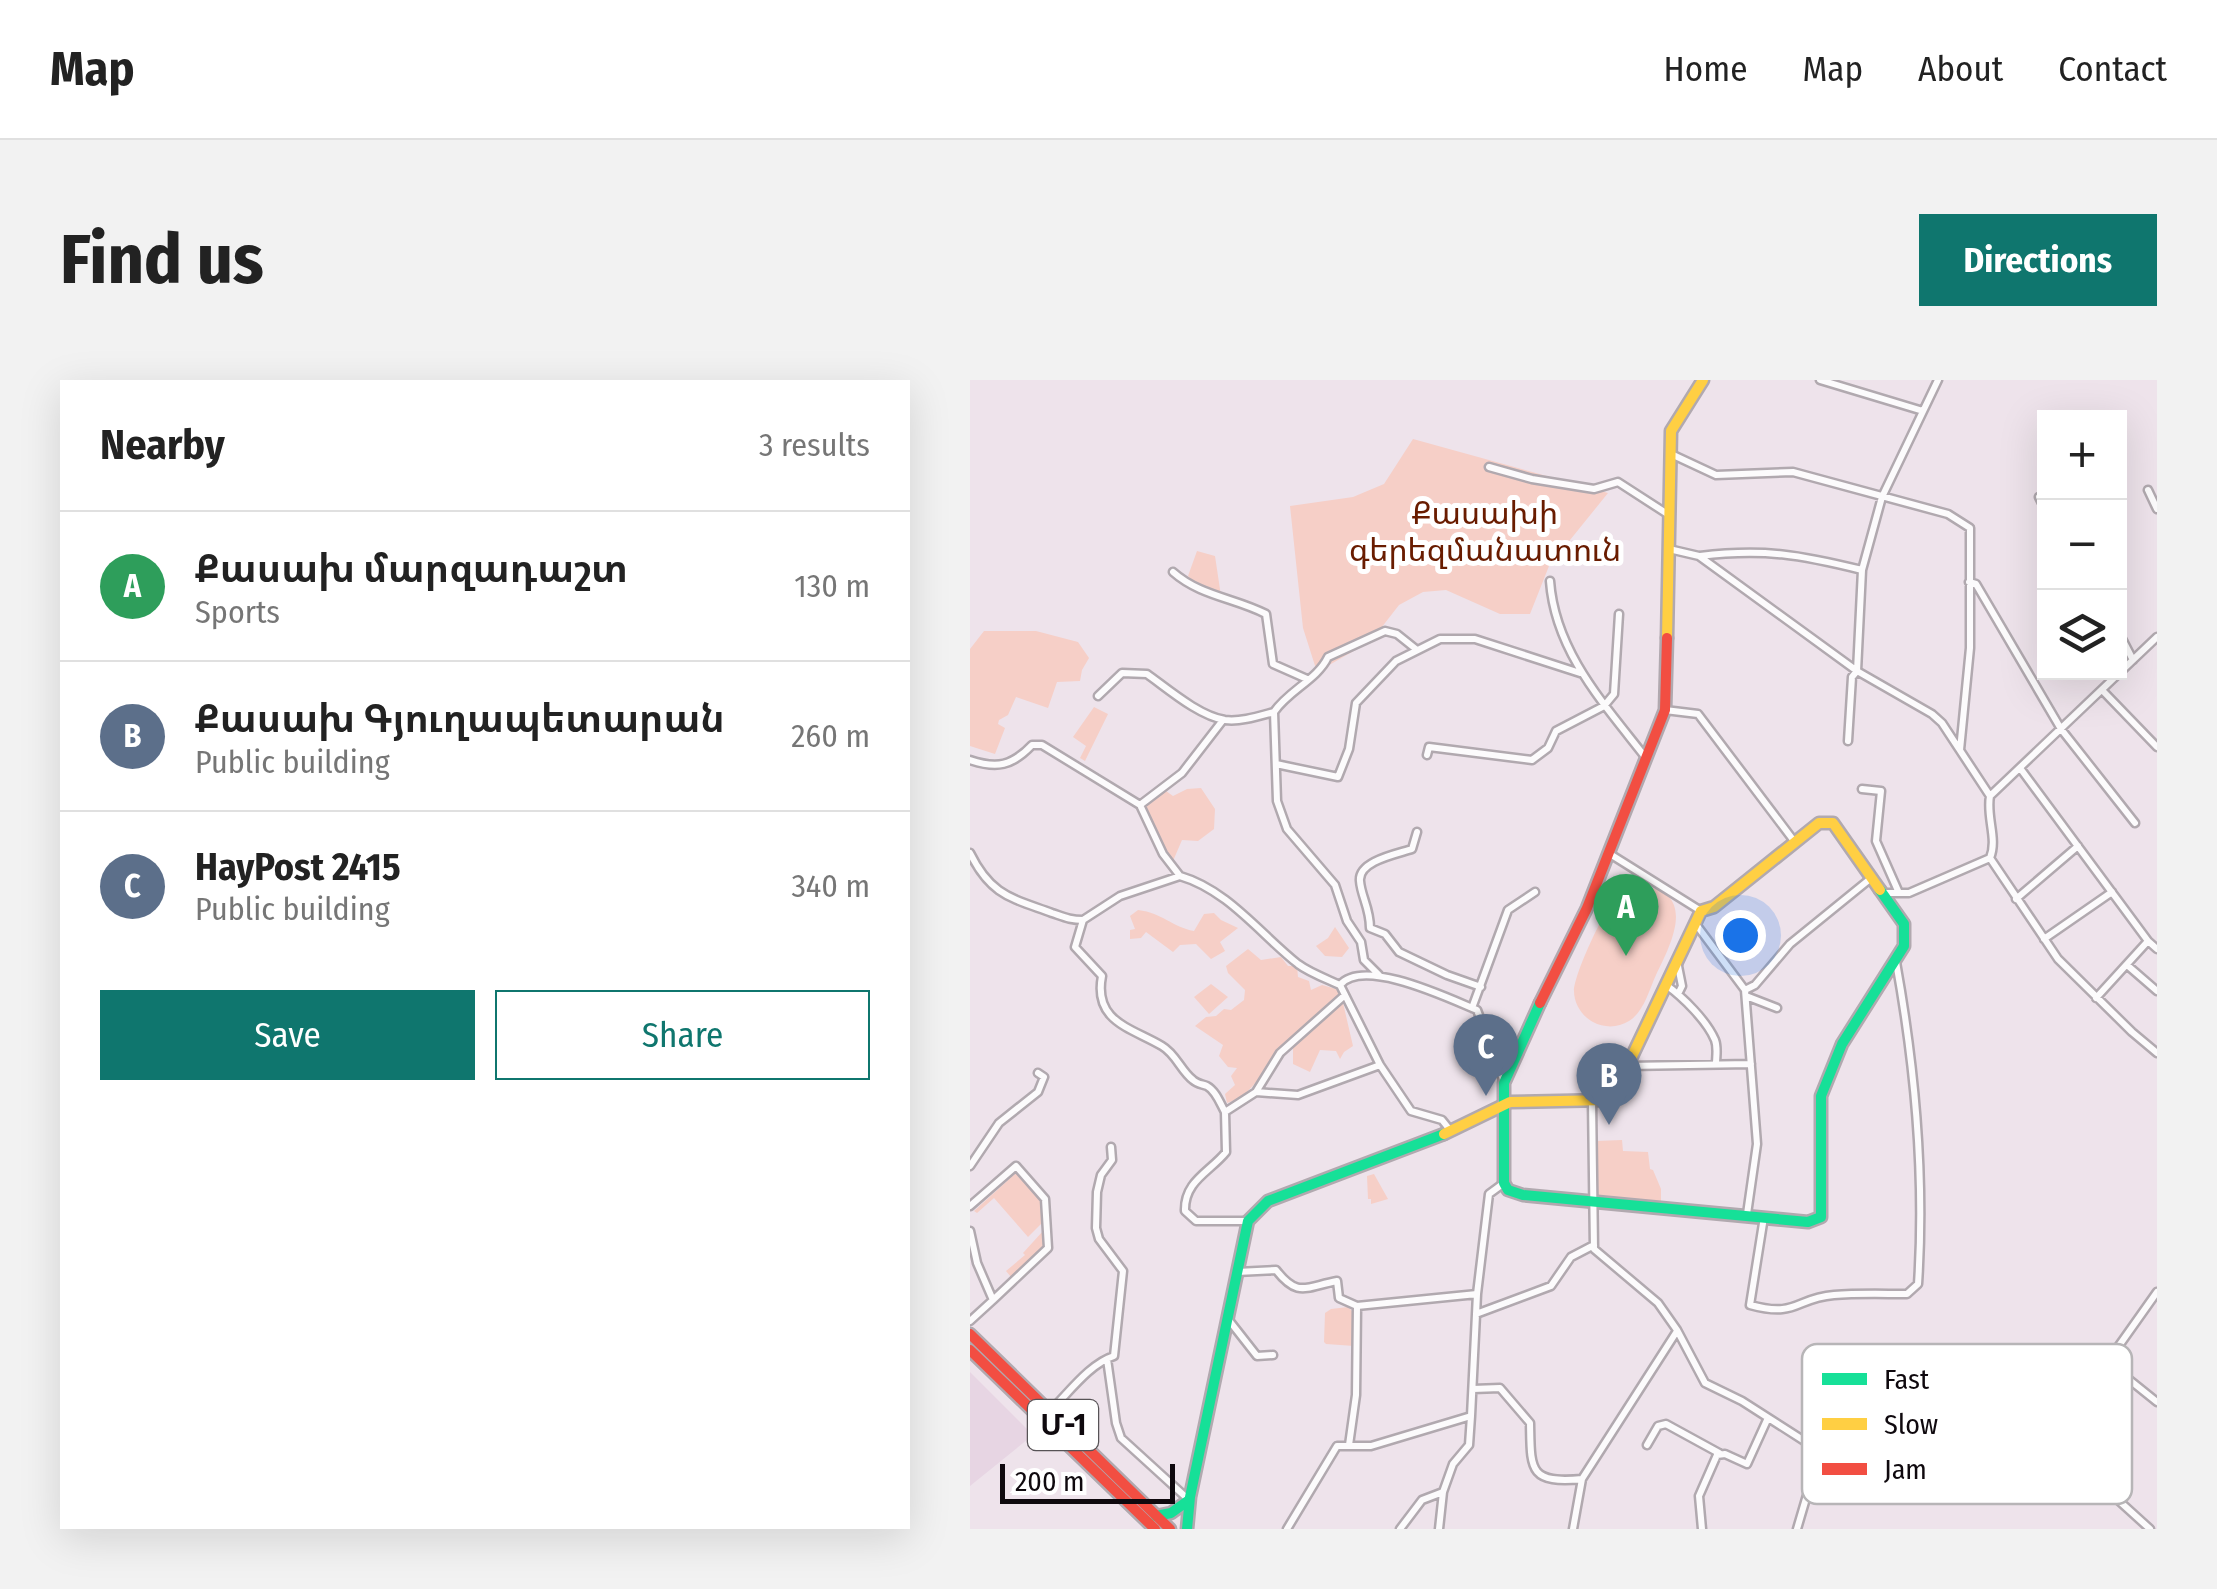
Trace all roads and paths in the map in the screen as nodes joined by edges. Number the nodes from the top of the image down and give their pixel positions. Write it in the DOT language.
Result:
graph roads {
  1 [pos="1702,380"];
  2 [pos="1820,380"];
  3 [pos="1938,380"];
  4 [pos="1923,412"];
  5 [pos="1671,454"];
  6 [pos="1490,467"];
  7 [pos="2148,490"];
  8 [pos="1882,497"];
  9 [pos="2157,509"];
  10 [pos="1670,515"];
  11 [pos="1670,549"];
  12 [pos="1699,556"];
  13 [pos="1862,570"];
  14 [pos="1173,572"];
  15 [pos="1550,581"];
  16 [pos="1968,582"];
  17 [pos="1619,614"];
  18 [pos="2157,636"];
  19 [pos="2127,648"];
  20 [pos="1418,651"];
  21 [pos="2134,660"];
  22 [pos="1857,671"];
  23 [pos="1580,673"];
  24 [pos="1308,680"];
  25 [pos="2102,690"];
  26 [pos="1098,696"];
  27 [pos="1604,706"];
  28 [pos="1665,710"];
  29 [pos="1274,712"];
  30 [pos="1223,720"];
  31 [pos="2060,729"];
  32 [pos="1848,740"];
  33 [pos="2157,747"];
  34 [pos="1960,750"];
  35 [pos="1427,755"];
  36 [pos="1646,758"];
  37 [pos="970,760"];
  38 [pos="1276,764"];
  39 [pos="2020,768"];
  40 [pos="1862,789"];
  41 [pos="1990,796"];
  42 [pos="1140,805"];
  43 [pos="2135,823"];
  44 [pos="1417,832"];
  45 [pos="1794,841"];
  46 [pos="2078,846"];
  47 [pos="970,853"];
  48 [pos="1610,854"];
  49 [pos="1990,858"];
  50 [pos="1180,876"];
  51 [pos="1870,879"];
  52 [pos="1536,892"];
  53 [pos="1880,892"];
  54 [pos="2112,892"];
  55 [pos="1898,893"];
  56 [pos="2016,899"];
  57 [pos="1701,911"];
  58 [pos="1083,920"];
  59 [pos="1694,922"];
  60 [pos="2044,939"];
  61 [pos="2148,941"];
  62 [pos="2157,949"];
  63 [pos="1677,960"];
  64 [pos="1896,962"];
  65 [pos="2127,965"];
  66 [pos="1379,974"];
  67 [pos="1340,985"];
  68 [pos="1665,985"];
  69 [pos="1481,986"];
  70 [pos="2157,991"];
  71 [pos="1746,993"];
  72 [pos="1678,994"];
  73 [pos="1346,995"];
  74 [pos="2096,998"];
  75 [pos="1472,1008"];
  76 [pos="1777,1008"];
  77 [pos="2157,1053"];
  78 [pos="1380,1064"];
  79 [pos="1716,1064"];
  80 [pos="1750,1064"];
  81 [pos="1626,1066"];
  82 [pos="1038,1072"];
  83 [pos="1504,1083"];
  84 [pos="1256,1092"];
  85 [pos="1592,1101"];
  86 [pos="1502,1107"];
  87 [pos="1225,1112"];
  88 [pos="1450,1130"];
  89 [pos="1111,1147"];
  90 [pos="970,1166"];
  91 [pos="1504,1183"];
  92 [pos="1594,1202"];
  93 [pos="970,1206"];
  94 [pos="1747,1214"];
  95 [pos="1764,1217"];
  96 [pos="1248,1220"];
  97 [pos="970,1231"];
  98 [pos="1594,1244"];
  99 [pos="1238,1272"];
  100 [pos="2157,1292"];
  101 [pos="1477,1294"];
  102 [pos="993,1300"];
  103 [pos="1357,1306"];
  104 [pos="1476,1314"];
  105 [pos="1228,1319"];
  106 [pos="970,1321"];
  107 [pos="1678,1330"];
  108 [pos="970,1334"];
  109 [pos="2119,1344"];
  110 [pos="970,1350"];
  111 [pos="1273,1355"];
  112 [pos="1107,1358"];
  113 [pos="2132,1382"];
  114 [pos="1473,1389"];
  115 [pos="2157,1402"];
  116 [pos="1049,1412"];
  117 [pos="1471,1416"];
  118 [pos="1768,1420"];
  119 [pos="1802,1440"];
  120 [pos="1349,1445"];
  121 [pos="1648,1445"];
  122 [pos="1720,1454"];
  123 [pos="1582,1479"];
  124 [pos="1443,1492"];
  125 [pos="1189,1500"];
  126 [pos="1805,1504"];
  127 [pos="2122,1504"];
  128 [pos="1156,1516"];
  129 [pos="1155,1529"];
  130 [pos="1170,1529"];
  131 [pos="1187,1529"];
  132 [pos="1287,1529"];
  133 [pos="1400,1529"];
  134 [pos="1440,1529"];
  135 [pos="1573,1529"];
  136 [pos="1702,1529"];
  137 [pos="1798,1529"];
  138 [pos="2150,1529"];
  1 -- 5 [label="main road"];
  2 -- 4 [label="street"];
  3 -- 4 [label="street"];
  4 -- 8 [label="street"];
  5 -- 8 [label="street"];
  5 -- 10 [label="main road"];
  6 -- 10 [label="street"];
  7 -- 9 [label="street"];
  8 -- 13 [label="street"];
  8 -- 16 [label="street"];
  10 -- 11 [label="main road"];
  11 -- 12 [label="street"];
  11 -- 28 [label="main road"];
  12 -- 13 [label="street"];
  12 -- 22 [label="street"];
  13 -- 22 [label="street"];
  14 -- 24 [label="street"];
  15 -- 23 [label="street"];
  16 -- 31 [label="street"];
  16 -- 34 [label="street"];
  17 -- 27 [label="street"];
  18 -- 21 [label="street"];
  19 -- 21 [label="street"];
  20 -- 23 [label="street"];
  20 -- 24 [label="street"];
  20 -- 38 [label="street"];
  21 -- 25 [label="street"];
  22 -- 32 [label="street"];
  22 -- 34 [label="street"];
  23 -- 27 [label="street"];
  24 -- 29 [label="street"];
  25 -- 31 [label="street"];
  25 -- 33 [label="street"];
  26 -- 30 [label="street"];
  27 -- 35 [label="street"];
  27 -- 36 [label="street"];
  28 -- 36 [label="main road"];
  28 -- 45 [label="street"];
  29 -- 30 [label="street"];
  29 -- 38 [label="street"];
  30 -- 42 [label="street"];
  31 -- 39 [label="street"];
  31 -- 43 [label="street"];
  34 -- 41 [label="street"];
  36 -- 48 [label="main road"];
  37 -- 42 [label="street"];
  38 -- 66 [label="street"];
  39 -- 41 [label="street"];
  39 -- 46 [label="street"];
  40 -- 55 [label="street"];
  41 -- 49 [label="street"];
  42 -- 50 [label="street"];
  44 -- 69 [label="street"];
  45 -- 51 [label="main road"];
  45 -- 57 [label="main road"];
  46 -- 54 [label="street"];
  46 -- 56 [label="street"];
  47 -- 58 [label="street"];
  48 -- 57 [label="street"];
  48 -- 83 [label="main road"];
  49 -- 55 [label="street"];
  49 -- 56 [label="street"];
  50 -- 58 [label="street"];
  50 -- 67 [label="street"];
  51 -- 53 [label="main road"];
  51 -- 71 [label="street"];
  52 -- 69 [label="street"];
  53 -- 55 [label="street"];
  53 -- 64 [label="main road"];
  54 -- 60 [label="street"];
  54 -- 61 [label="street"];
  56 -- 60 [label="street"];
  57 -- 59 [label="main road"];
  58 -- 87 [label="street"];
  59 -- 63 [label="main road"];
  59 -- 71 [label="street"];
  60 -- 74 [label="street"];
  61 -- 62 [label="street"];
  61 -- 65 [label="street"];
  63 -- 68 [label="main road"];
  63 -- 72 [label="street"];
  64 -- 95 [label="main road"];
  64 -- 95 [label="street"];
  65 -- 70 [label="street"];
  65 -- 74 [label="street"];
  66 -- 67 [label="street"];
  66 -- 75 [label="street"];
  67 -- 73 [label="street"];
  68 -- 72 [label="street"];
  68 -- 81 [label="main road"];
  69 -- 75 [label="street"];
  71 -- 76 [label="street"];
  71 -- 80 [label="street"];
  72 -- 79 [label="street"];
  73 -- 78 [label="street"];
  73 -- 84 [label="street"];
  74 -- 77 [label="street"];
  75 -- 83 [label="street"];
  78 -- 84 [label="street"];
  78 -- 88 [label="street"];
  79 -- 80 [label="street"];
  79 -- 81 [label="street"];
  80 -- 94 [label="street"];
  81 -- 85 [label="main road"];
  82 -- 90 [label="street"];
  83 -- 86 [label="main road"];
  84 -- 87 [label="street"];
  85 -- 86 [label="main road"];
  85 -- 92 [label="street"];
  86 -- 88 [label="main road"];
  86 -- 91 [label="main road"];
  87 -- 96 [label="street"];
  88 -- 96 [label="main road"];
  89 -- 112 [label="street"];
  91 -- 92 [label="main road"];
  91 -- 101 [label="street"];
  92 -- 94 [label="main road"];
  92 -- 98 [label="street"];
  93 -- 102 [label="street"];
  94 -- 95 [label="main road"];
  96 -- 99 [label="main road"];
  97 -- 102 [label="street"];
  98 -- 104 [label="street"];
  98 -- 107 [label="street"];
  99 -- 103 [label="street"];
  99 -- 105 [label="main road"];
  100 -- 109 [label="street"];
  101 -- 103 [label="street"];
  101 -- 104 [label="street"];
  102 -- 106 [label="street"];
  103 -- 120 [label="street"];
  104 -- 114 [label="street"];
  105 -- 111 [label="street"];
  105 -- 125 [label="main road"];
  107 -- 118 [label="street"];
  107 -- 123 [label="street"];
  108 -- 116 [label="main road, Մ-1"];
  110 -- 129 [label="main road, Մ-1"];
  112 -- 116 [label="street"];
  112 -- 125 [label="street"];
  113 -- 115 [label="street"];
  114 -- 117 [label="street"];
  114 -- 123 [label="street"];
  116 -- 128 [label="main road, Մ-1"];
  117 -- 120 [label="street"];
  117 -- 124 [label="street"];
  118 -- 119 [label="street"];
  118 -- 122 [label="street"];
  120 -- 132 [label="street"];
  121 -- 122 [label="street"];
  122 -- 136 [label="street"];
  123 -- 135 [label="street"];
  124 -- 133 [label="street"];
  124 -- 134 [label="street"];
  125 -- 128 [label="main road"];
  125 -- 131 [label="main road"];
  126 -- 137 [label="street"];
  127 -- 138 [label="street"];
  128 -- 130 [label="main road, Մ-1"];
}
